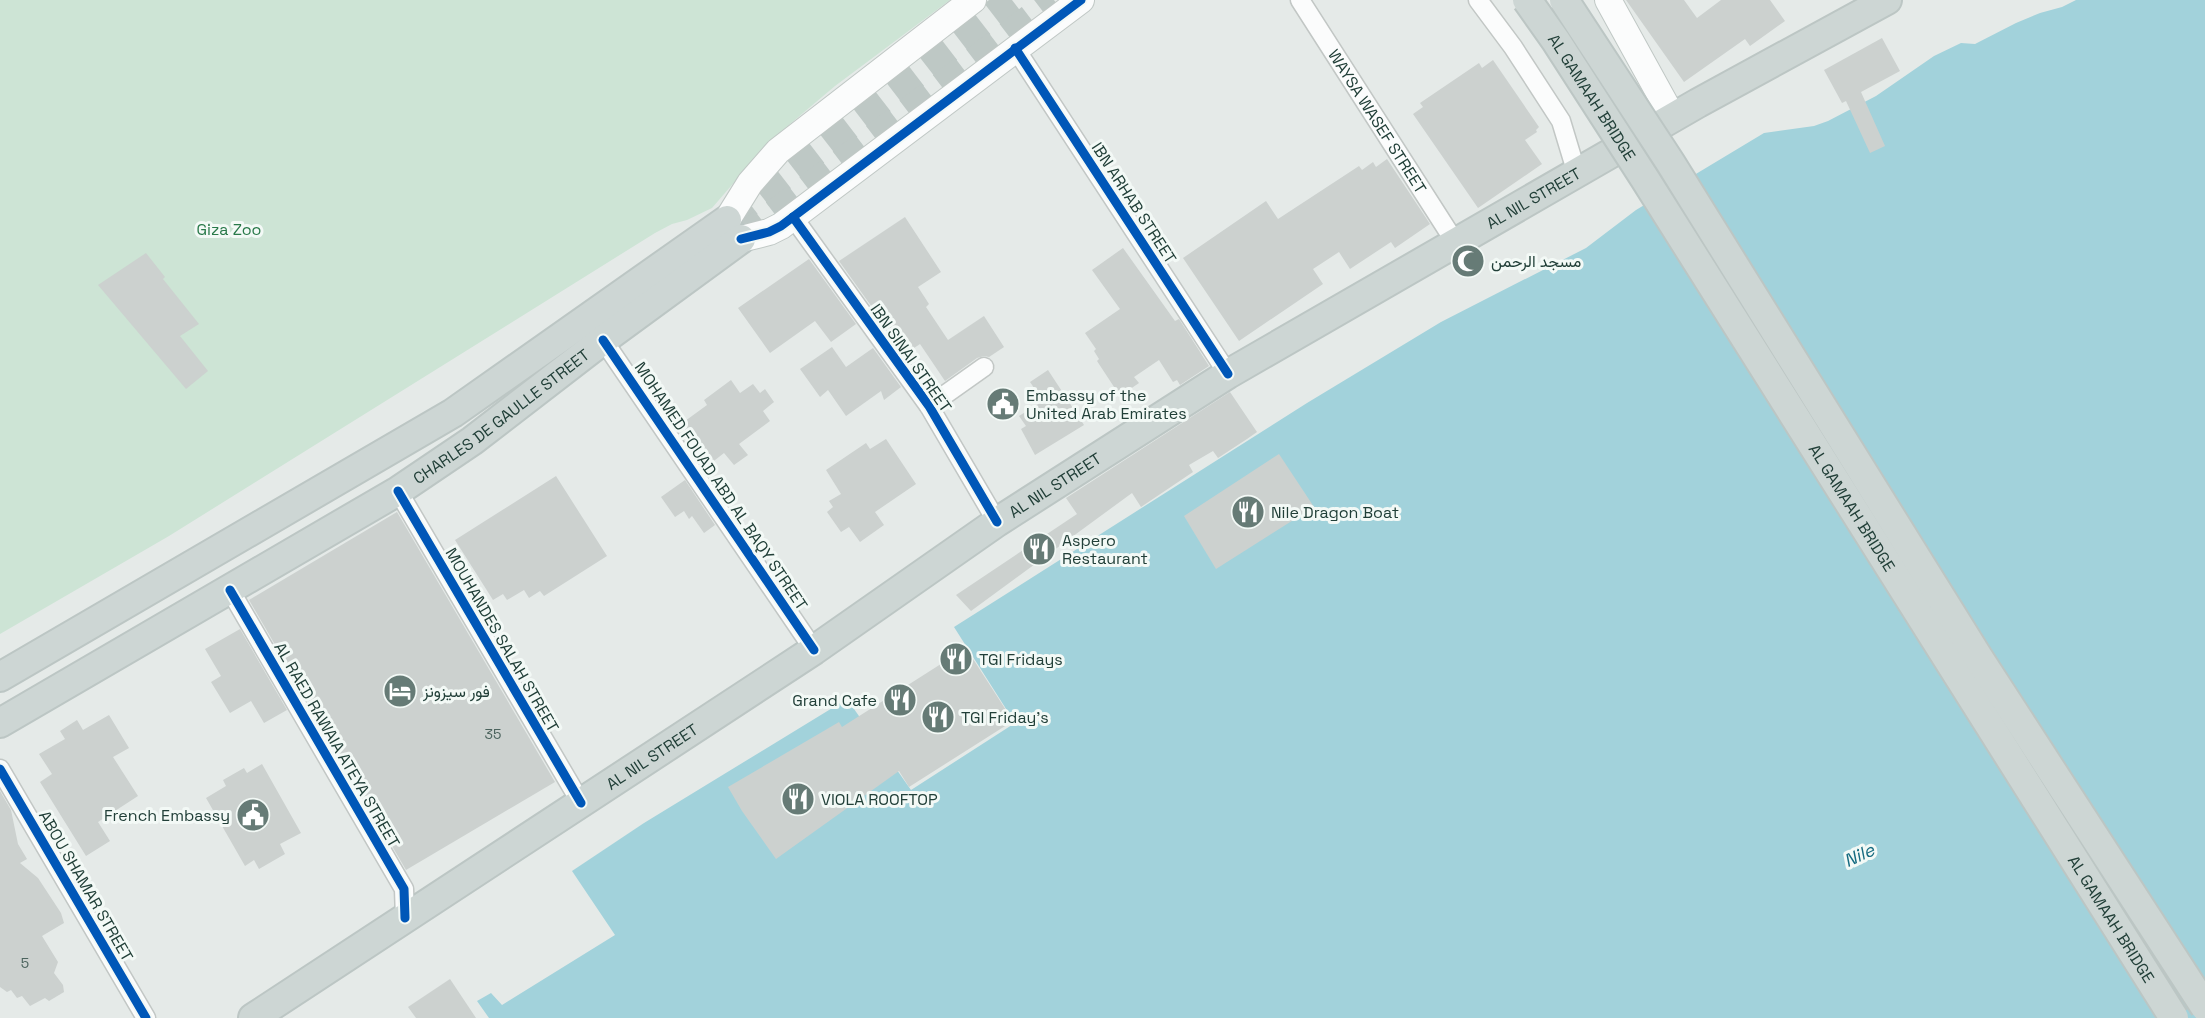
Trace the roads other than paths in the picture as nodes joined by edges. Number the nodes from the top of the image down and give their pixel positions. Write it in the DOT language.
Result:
graph roads {
  1 [pos="973,0"];
  2 [pos="1081,0"];
  3 [pos="1300,0"];
  4 [pos="1478,0"];
  5 [pos="1527,0"];
  6 [pos="1564,0"];
  7 [pos="1608,0"];
  8 [pos="1887,0"];
  9 [pos="1015,48"];
  10 [pos="1674,118"];
  11 [pos="1577,174"];
  12 [pos="793,217"];
  13 [pos="734,229"];
  14 [pos="1455,242"];
  15 [pos="603,340"];
  16 [pos="984,367"];
  17 [pos="1228,375"];
  18 [pos="929,406"];
  19 [pos="398,491"];
  20 [pos="997,522"];
  21 [pos="230,590"];
  22 [pos="814,650"];
  23 [pos="0,677"];
  24 [pos="0,723"];
  25 [pos="0,769"];
  26 [pos="581,803"];
  27 [pos="405,918"];
  28 [pos="2205,1007"];
  29 [pos="146,1018"];
  30 [pos="253,1018"];
  31 [pos="2174,1018"];
  1 -- 13 [label="street"];
  2 -- 9 [label="street"];
  3 -- 14 [label="street, WAYSA WASEF STREET"];
  4 -- 11 [label="street"];
  5 -- 31 [label="main road, AL GAMAAH BRIDGE, bridge"];
  6 -- 28 [label="main road, AL GAMAAH BRIDGE, bridge"];
  7 -- 10 [label="street"];
  8 -- 10 [label="main road, AL NIL STREET"];
  9 -- 12 [label="street"];
  9 -- 17 [label="street, IBN ARHAB STREET"];
  10 -- 11 [label="main road, AL NIL STREET"];
  11 -- 14 [label="main road, AL NIL STREET"];
  12 -- 13 [label="street"];
  12 -- 18 [label="street, IBN SINAI STREET"];
  13 -- 15 [label="main road, CHARLES DE GAULLE STREET"];
  13 -- 23 [label="main road, CHARLES DE GAULLE STREET"];
  14 -- 17 [label="main road, AL NIL STREET"];
  15 -- 19 [label="main road, CHARLES DE GAULLE STREET"];
  15 -- 22 [label="street, MOHAMED FOUAD ABD AL BAQY STREET"];
  16 -- 18 [label="street"];
  17 -- 20 [label="main road, AL NIL STREET"];
  18 -- 20 [label="street, IBN SINAI STREET"];
  19 -- 21 [label="main road, CHARLES DE GAULLE STREET"];
  19 -- 26 [label="street, MOUHANDES SALAH STREET"];
  20 -- 22 [label="main road, AL NIL STREET"];
  21 -- 24 [label="main road, CHARLES DE GAULLE STREET"];
  21 -- 27 [label="street, AL RAED RAWAIA ATEYA STREET"];
  22 -- 26 [label="main road, AL NIL STREET"];
  25 -- 29 [label="street, ABOU SHAMAR STREET"];
  26 -- 27 [label="main road, AL NIL STREET"];
  27 -- 30 [label="main road, AL NIL STREET"];
}
